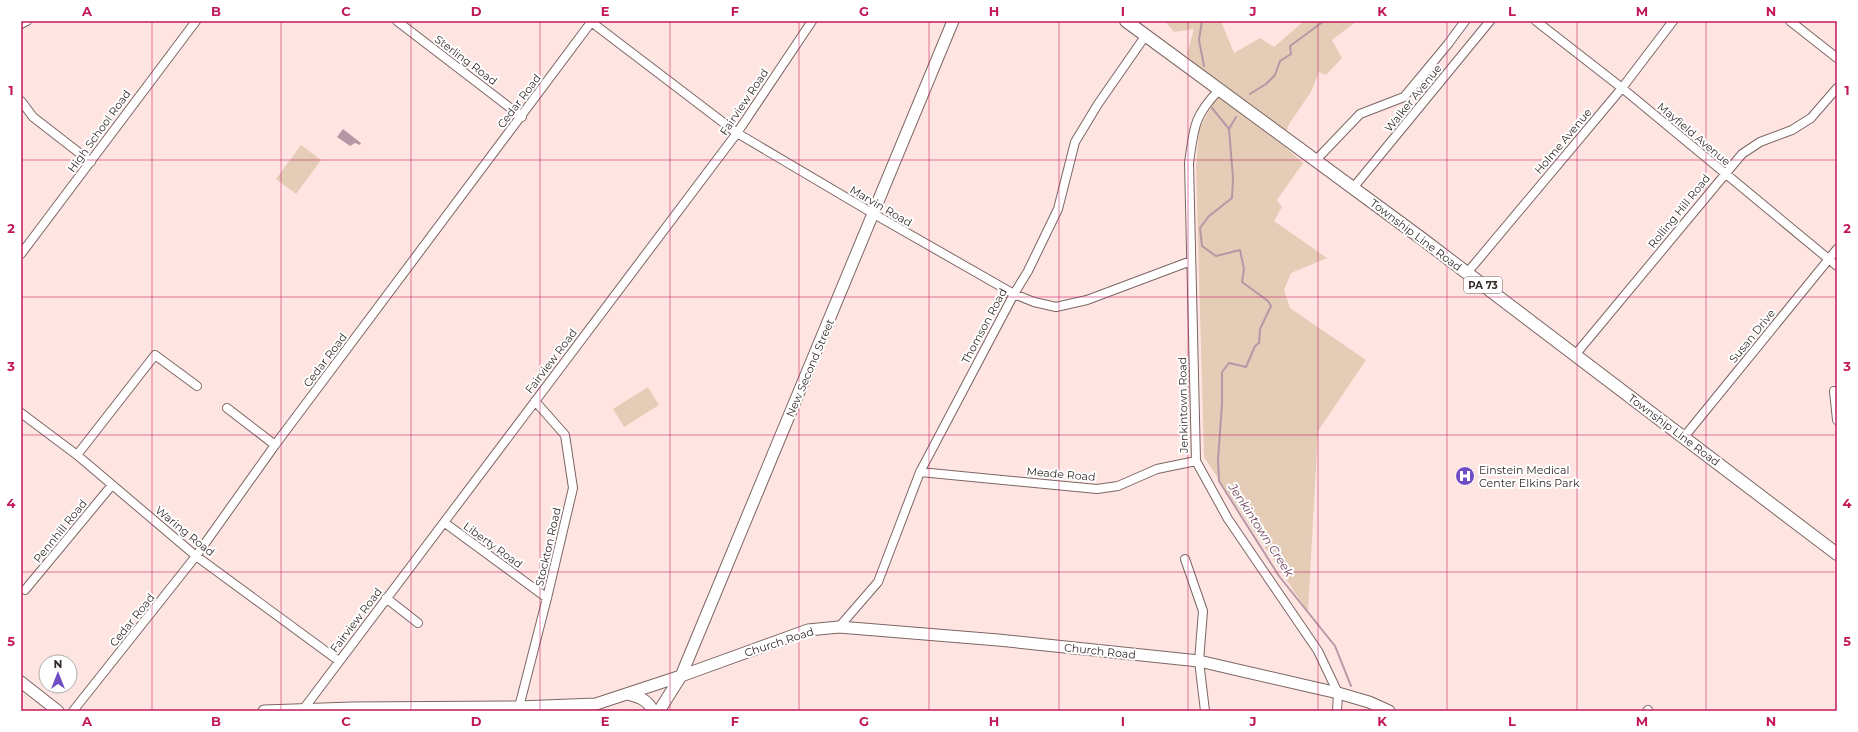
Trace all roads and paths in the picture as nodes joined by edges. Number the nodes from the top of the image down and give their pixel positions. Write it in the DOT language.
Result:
graph roads {
  1 [pos="27,21"];
  2 [pos="196,21"];
  3 [pos="397,21"];
  4 [pos="591,21"];
  5 [pos="812,21"];
  6 [pos="953,21"];
  7 [pos="1126,21"];
  8 [pos="1465,21"];
  9 [pos="1490,21"];
  10 [pos="1536,21"];
  11 [pos="1673,21"];
  12 [pos="1790,21"];
  13 [pos="21,24"];
  14 [pos="1146,35"];
  15 [pos="1837,58"];
  16 [pos="1622,88"];
  17 [pos="1837,88"];
  18 [pos="1219,90"];
  19 [pos="21,101"];
  20 [pos="522,117"];
  21 [pos="737,133"];
  22 [pos="1316,160"];
  23 [pos="91,162"];
  24 [pos="1724,173"];
  25 [pos="1353,188"];
  26 [pos="874,214"];
  27 [pos="23,249"];
  28 [pos="1837,250"];
  29 [pos="1829,259"];
  30 [pos="1191,261"];
  31 [pos="1837,266"];
  32 [pos="1467,273"];
  33 [pos="1014,294"];
  34 [pos="1575,356"];
  35 [pos="197,386"];
  36 [pos="1834,391"];
  37 [pos="535,401"];
  38 [pos="227,408"];
  39 [pos="21,413"];
  40 [pos="1837,420"];
  41 [pos="1684,437"];
  42 [pos="275,445"];
  43 [pos="77,454"];
  44 [pos="1196,461"];
  45 [pos="920,472"];
  46 [pos="112,485"];
  47 [pos="445,523"];
  48 [pos="1837,554"];
  49 [pos="196,556"];
  50 [pos="1185,558"];
  51 [pos="25,590"];
  52 [pos="386,598"];
  53 [pos="547,598"];
  54 [pos="418,623"];
  55 [pos="839,627"];
  56 [pos="338,661"];
  57 [pos="1199,661"];
  58 [pos="682,676"];
  59 [pos="21,682"];
  60 [pos="1338,693"];
  61 [pos="626,694"];
  62 [pos="519,707"];
  63 [pos="302,710"];
  64 [pos="58,711"];
  65 [pos="73,711"];
  66 [pos="264,711"];
  67 [pos="653,711"];
  68 [pos="659,711"];
  69 [pos="1204,711"];
  70 [pos="1337,711"];
  71 [pos="1389,711"];
  1 -- 13 [label="street"];
  2 -- 23 [label="street, High School Road"];
  3 -- 20 [label="street, Sterling Road"];
  4 -- 20 [label="street, Cedar Road"];
  4 -- 21 [label="street, Marvin Road"];
  5 -- 21 [label="street, Fairview Road"];
  6 -- 26 [label="street, New Second Street"];
  7 -- 14 [label="main road, Township Line Road / PA 73"];
  8 -- 22 [label="street"];
  9 -- 25 [label="street, Walker Avenue"];
  10 -- 16 [label="street, Mayfield Avenue"];
  11 -- 16 [label="street, Holme Avenue"];
  12 -- 15 [label="street"];
  14 -- 18 [label="main road, Township Line Road / PA 73"];
  14 -- 33 [label="street, Thomson Road"];
  16 -- 24 [label="street, Mayfield Avenue"];
  16 -- 32 [label="street, Holme Avenue"];
  17 -- 24 [label="street, Rolling Hill Road"];
  18 -- 22 [label="main road, Township Line Road / PA 73"];
  18 -- 30 [label="street, Jenkintown Road"];
  19 -- 23 [label="street"];
  20 -- 42 [label="street, Cedar Road"];
  21 -- 26 [label="street, Marvin Road"];
  21 -- 37 [label="street, Fairview Road"];
  22 -- 25 [label="main road, Township Line Road / PA 73"];
  23 -- 27 [label="street, High School Road"];
  24 -- 29 [label="street, Mayfield Avenue"];
  24 -- 34 [label="street, Rolling Hill Road"];
  25 -- 32 [label="main road, Township Line Road / PA 73"];
  26 -- 33 [label="street, Marvin Road"];
  26 -- 58 [label="street, New Second Street"];
  28 -- 29 [label="street, Susan Drive"];
  29 -- 31 [label="street, Mayfield Avenue"];
  29 -- 41 [label="street, Susan Drive"];
  30 -- 33 [label="street, Marvin Road"];
  30 -- 44 [label="street, Jenkintown Road"];
  32 -- 34 [label="main road, Township Line Road / PA 73"];
  33 -- 45 [label="street, Thomson Road"];
  34 -- 41 [label="main road, Township Line Road / PA 73"];
  35 -- 43 [label="street"];
  36 -- 40 [label="street"];
  37 -- 47 [label="street, Fairview Road"];
  37 -- 53 [label="street, Stockton Road"];
  38 -- 42 [label="street"];
  39 -- 43 [label="street, Waring Road"];
  41 -- 48 [label="main road, Township Line Road / PA 73"];
  42 -- 49 [label="street, Cedar Road"];
  43 -- 46 [label="street, Waring Road"];
  44 -- 45 [label="street, Meade Road"];
  44 -- 60 [label="street, Jenkintown Road"];
  45 -- 55 [label="street, Thomson Road"];
  46 -- 49 [label="street, Waring Road"];
  46 -- 51 [label="street, Pennhill Road"];
  47 -- 52 [label="street, Fairview Road"];
  47 -- 53 [label="street, Liberty Road"];
  49 -- 56 [label="street, Waring Road"];
  49 -- 65 [label="street, Cedar Road"];
  50 -- 57 [label="street"];
  52 -- 54 [label="street"];
  52 -- 56 [label="street, Fairview Road"];
  53 -- 62 [label="street, Stockton Road"];
  55 -- 57 [label="street, Church Road"];
  55 -- 58 [label="street, Church Road"];
  56 -- 63 [label="street, Fairview Road"];
  57 -- 60 [label="street, Church Road"];
  57 -- 69 [label="street"];
  58 -- 61 [label="street, Church Road"];
  58 -- 68 [label="street, New Second Street"];
  59 -- 64 [label="street"];
  60 -- 70 [label="street, Jenkintown Road"];
  60 -- 71 [label="street, Church Road"];
  61 -- 62 [label="street, Church Road"];
  61 -- 67 [label="street"];
  62 -- 63 [label="street, Church Road"];
  63 -- 66 [label="street, Church Road"];
}
